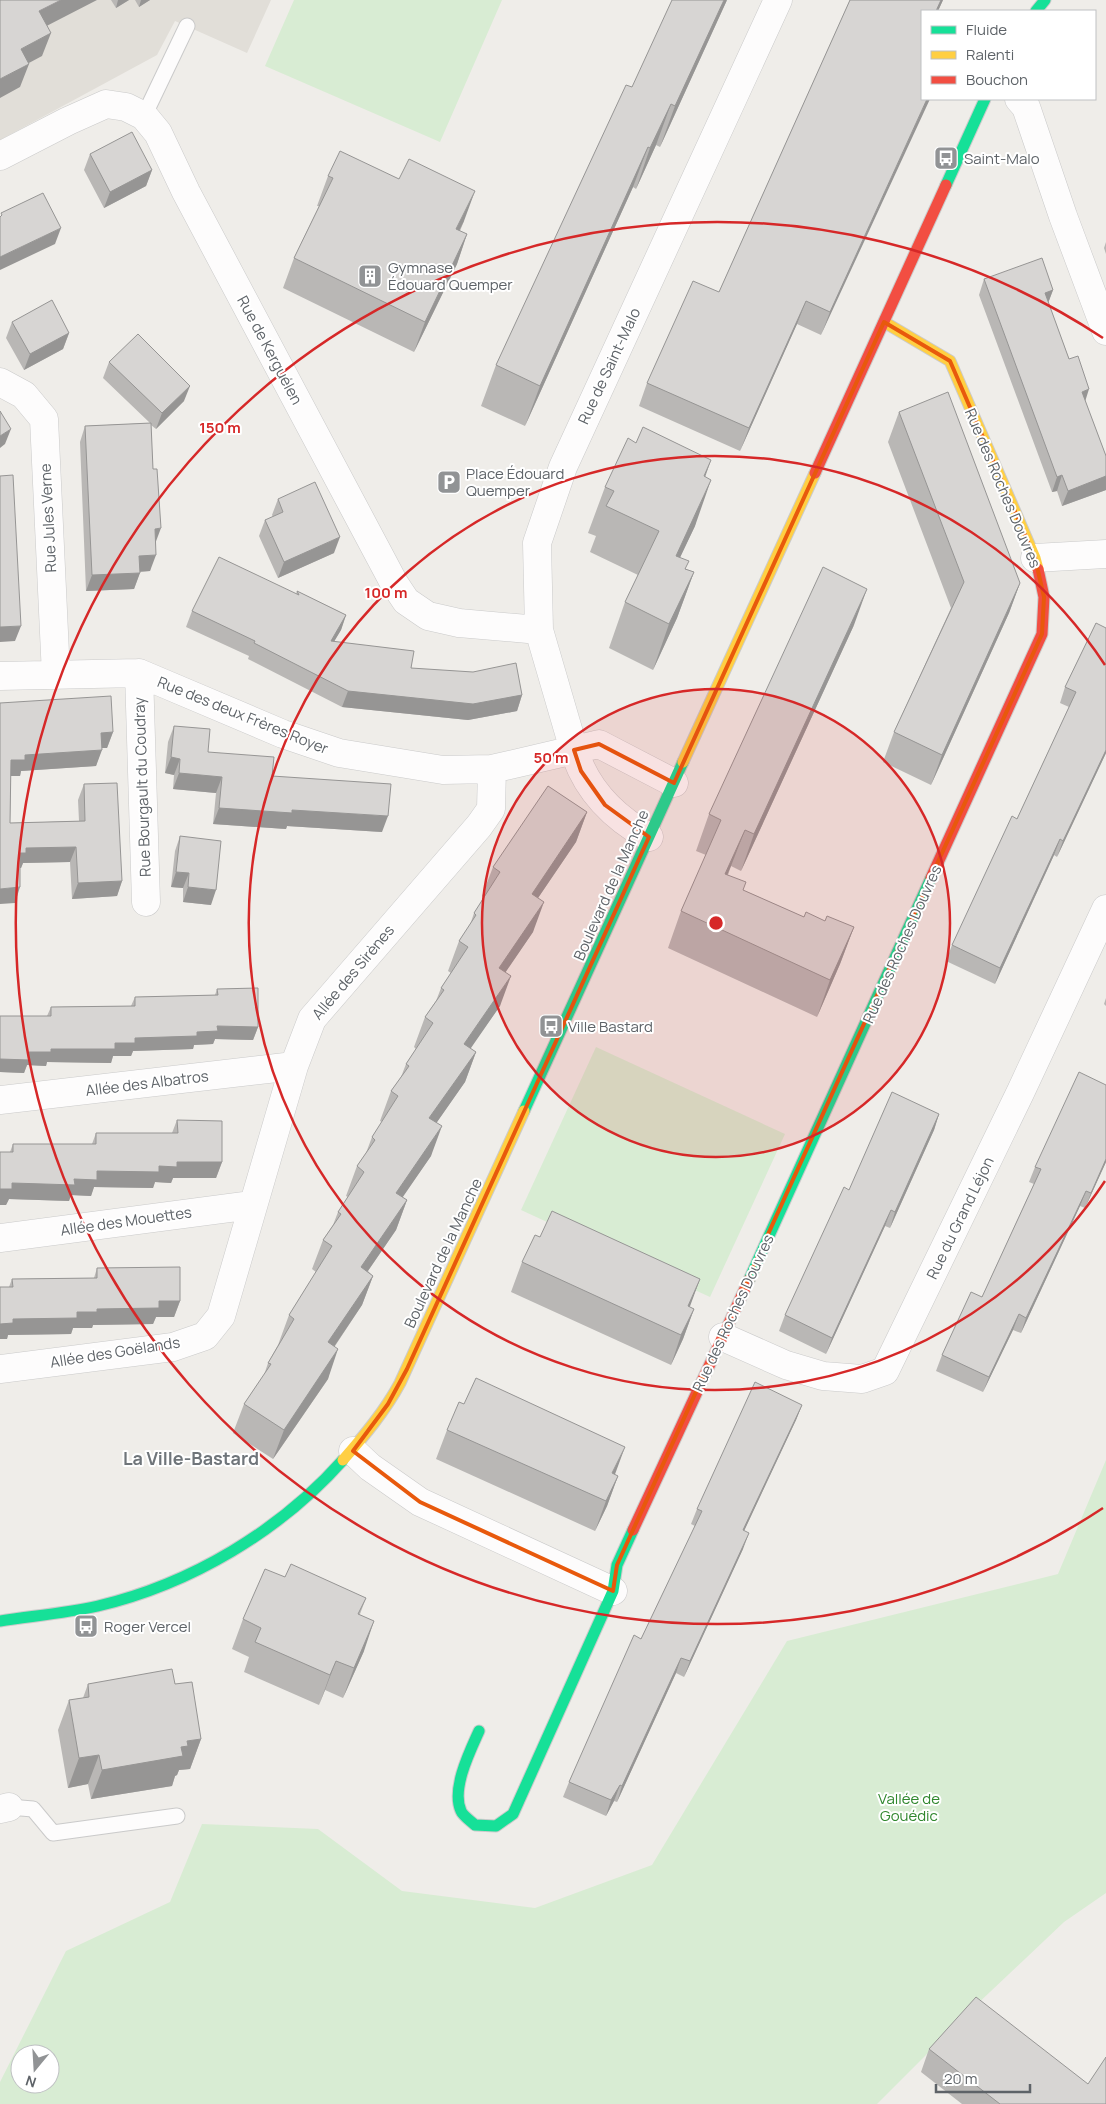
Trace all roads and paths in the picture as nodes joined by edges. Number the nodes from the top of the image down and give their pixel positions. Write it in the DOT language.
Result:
graph roads {
  1 [pos="778,0"];
  2 [pos="1045,0"];
  3 [pos="1037,10"];
  4 [pos="187,26"];
  5 [pos="985,100"];
  6 [pos="1020,100"];
  7 [pos="144,116"];
  8 [pos="0,156"];
  9 [pos="884,322"];
  10 [pos="1106,331"];
  11 [pos="0,382"];
  12 [pos="1106,554"];
  13 [pos="1036,558"];
  14 [pos="539,630"];
  15 [pos="139,672"];
  16 [pos="56,675"];
  17 [pos="0,676"];
  18 [pos="574,750"];
  19 [pos="492,769"];
  20 [pos="674,783"];
  21 [pos="649,837"];
  22 [pos="146,902"];
  23 [pos="1106,909"];
  24 [pos="294,1066"];
  25 [pos="0,1100"];
  26 [pos="252,1205"];
  27 [pos="0,1238"];
  28 [pos="221,1316"];
  29 [pos="723,1337"];
  30 [pos="0,1369"];
  31 [pos="353,1452"];
  32 [pos="613,1591"];
  33 [pos="0,1621"];
  34 [pos="479,1731"];
  35 [pos="5,1808"];
  36 [pos="177,1816"];
  1 -- 14 [label="street, Rue de Saint-Malo"];
  2 -- 3 [label="street"];
  4 -- 7 [label="lane"];
  5 -- 9 [label="street, Boulevard de la Manche"];
  6 -- 10 [label="street"];
  7 -- 8 [label="street, Rue de Kerguélen"];
  7 -- 14 [label="street, Rue de Kerguélen"];
  9 -- 13 [label="street, Rue des Roches Douvres"];
  9 -- 20 [label="street, Boulevard de la Manche"];
  11 -- 16 [label="street, Rue Jules Verne"];
  12 -- 13 [label="street"];
  13 -- 29 [label="street, Rue des Roches Douvres"];
  14 -- 18 [label="street, Rue de Saint-Malo"];
  15 -- 16 [label="street, Rue des deux Frères Royer"];
  15 -- 19 [label="street, Rue des deux Frères Royer"];
  15 -- 22 [label="street, Rue Bourgault du Coudray"];
  16 -- 17 [label="street, Rue des deux Frères Royer"];
  18 -- 19 [label="street, Rue des deux Frères Royer"];
  18 -- 20 [label="street, Rue des deux Frères Royer"];
  18 -- 21 [label="street, Rue de Saint-Malo"];
  19 -- 24 [label="street, Allée des Sirènes"];
  20 -- 21 [label="street, Boulevard de la Manche"];
  21 -- 31 [label="street, Boulevard de la Manche"];
  23 -- 29 [label="street, Rue du Grand Léjon"];
  24 -- 25 [label="street, Allée des Albatros"];
  24 -- 26 [label="street, Allée des Sirènes"];
  26 -- 27 [label="street, Allée des Mouettes"];
  26 -- 28 [label="street, Allée des Sirènes"];
  28 -- 30 [label="street, Allée des Goëlands"];
  29 -- 32 [label="street, Rue des Roches Douvres"];
  31 -- 32 [label="street"];
  31 -- 33 [label="street, Boulevard de la Manche"];
  32 -- 34 [label="street, Rue des Roches Douvres"];
  35 -- 36 [label="lane"];
}
